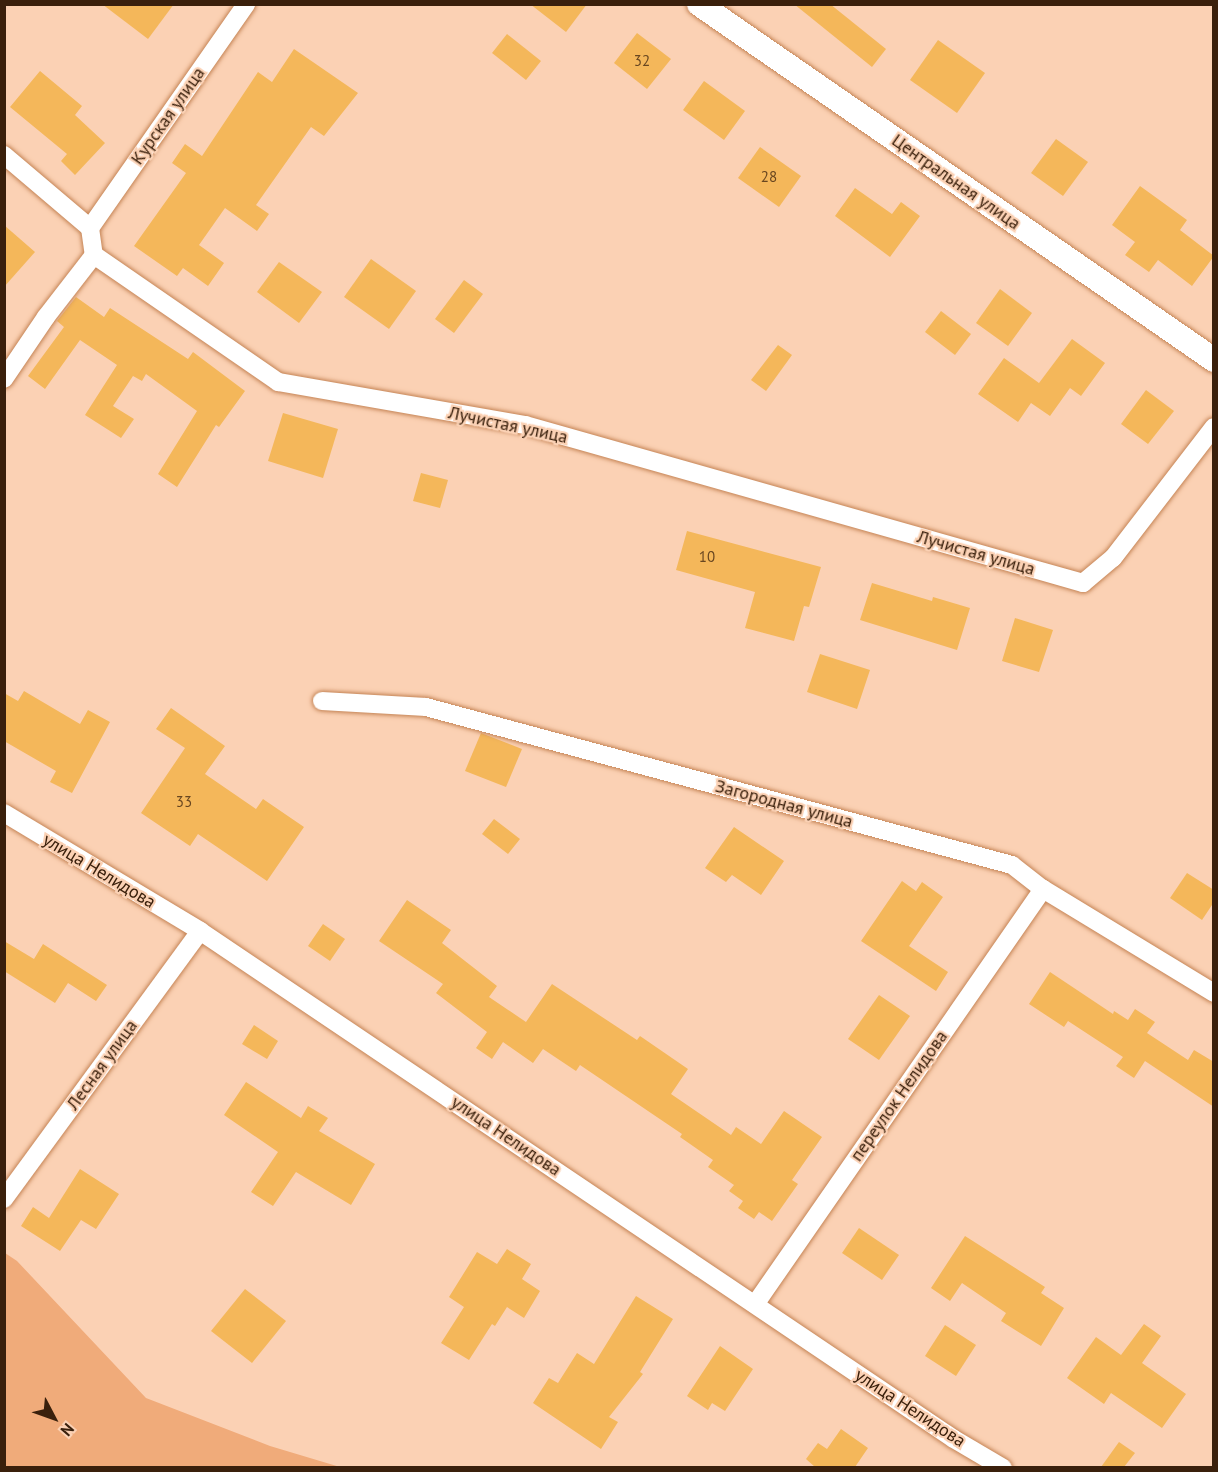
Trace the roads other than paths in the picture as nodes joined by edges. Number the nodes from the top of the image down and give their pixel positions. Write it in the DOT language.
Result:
graph roads {
  1 [pos="246,4"];
  2 [pos="699,4"];
  3 [pos="4,155"];
  4 [pos="90,228"];
  5 [pos="94,255"];
  6 [pos="1214,360"];
  7 [pos="4,379"];
  8 [pos="1214,427"];
  9 [pos="322,701"];
  10 [pos="4,813"];
  11 [pos="1043,889"];
  12 [pos="200,931"];
  13 [pos="1214,993"];
  14 [pos="4,1199"];
  15 [pos="756,1303"];
  16 [pos="1003,1467"];
  1 -- 4 [label="street, Курская улица"];
  2 -- 6 [label="street, Центральная улица"];
  3 -- 4 [label="street"];
  4 -- 5 [label="street"];
  5 -- 7 [label="street"];
  5 -- 8 [label="street, Лучистая улица"];
  9 -- 11 [label="street, Загородная улица"];
  10 -- 12 [label="street, улица Нелидова"];
  11 -- 13 [label="street, Загородная улица"];
  11 -- 15 [label="street, переулок Нелидова"];
  12 -- 14 [label="street, Лесная улица"];
  12 -- 15 [label="street, улица Нелидова"];
  15 -- 16 [label="street, улица Нелидова"];
}
